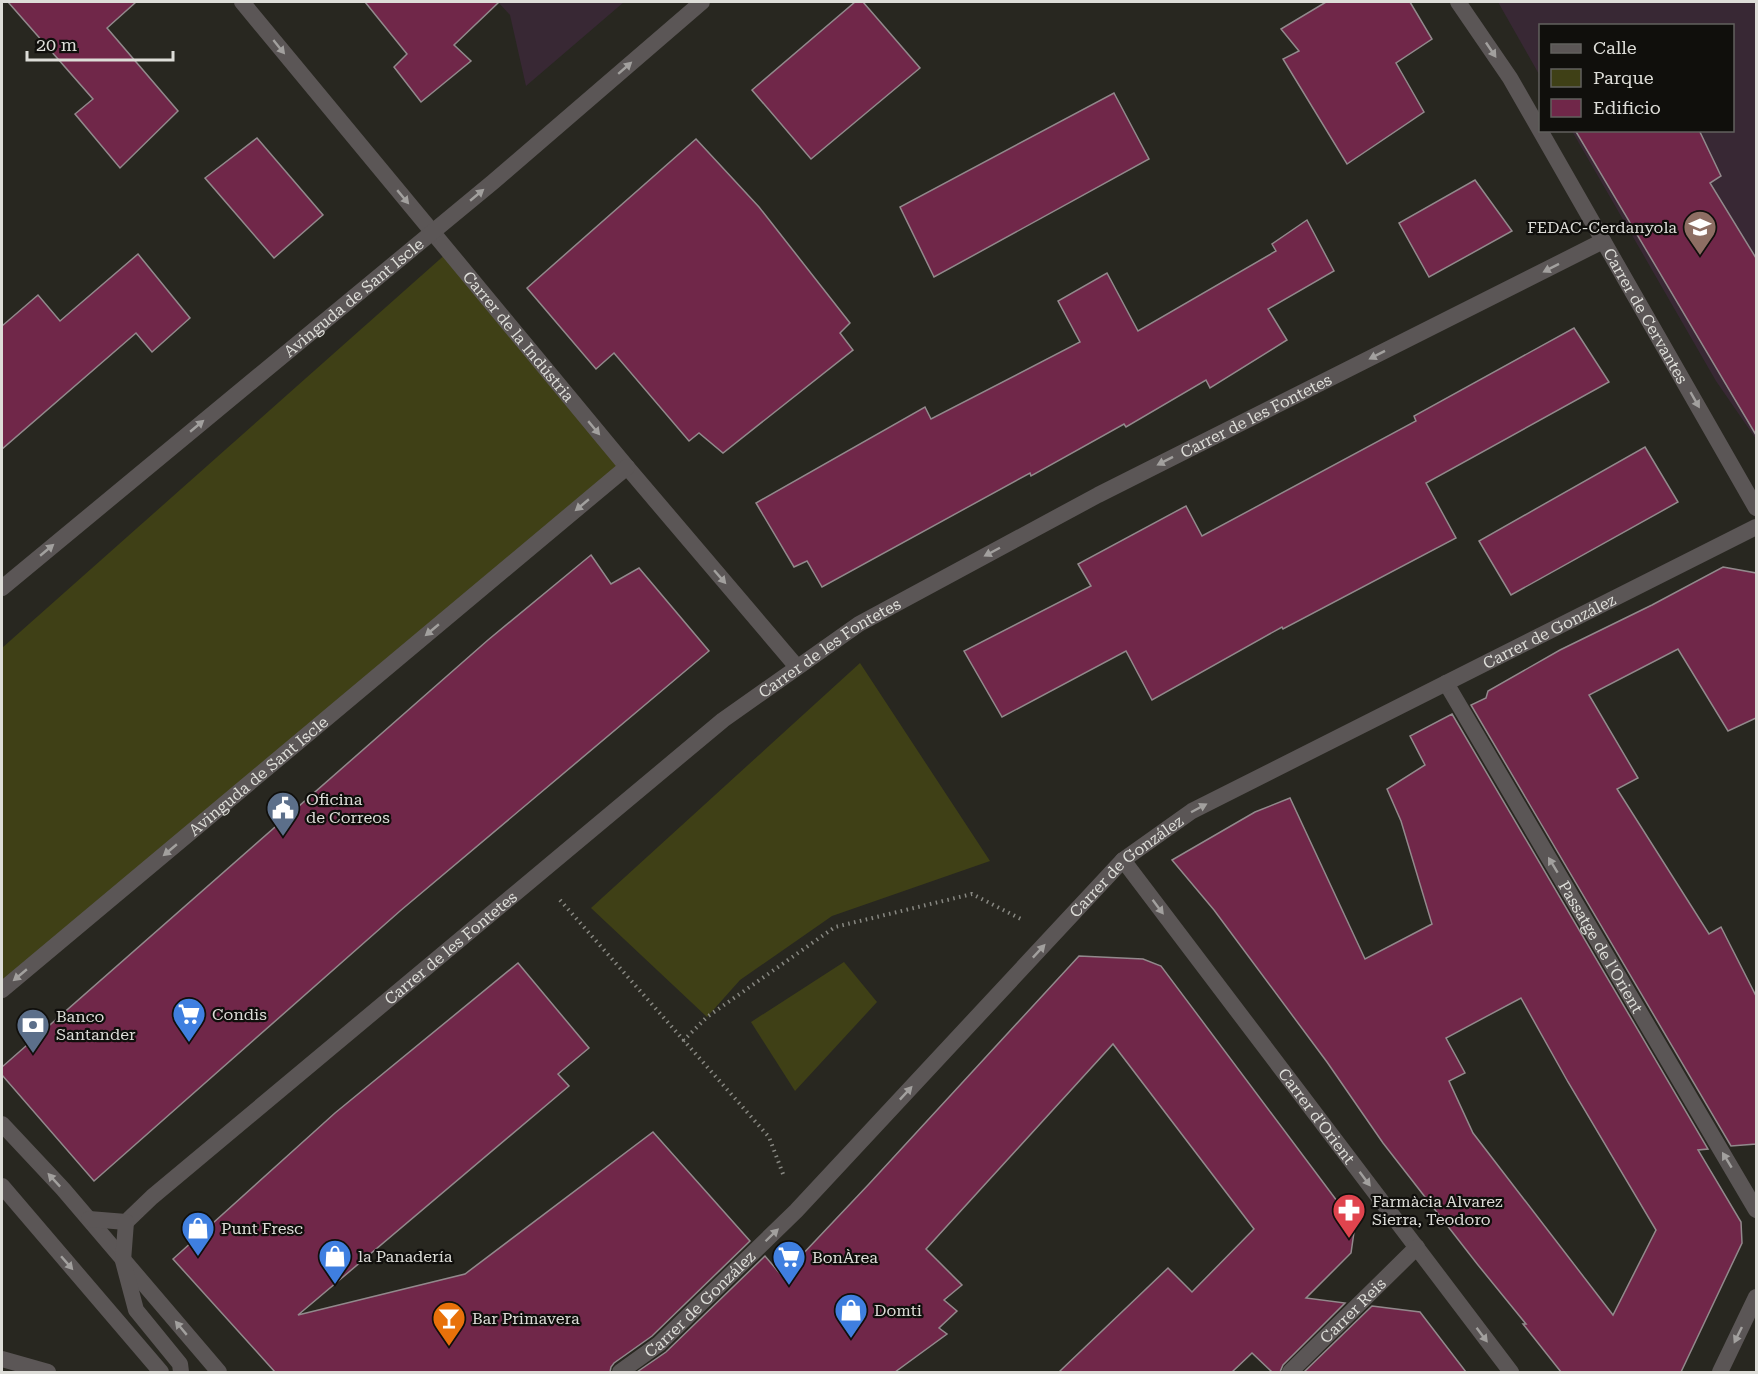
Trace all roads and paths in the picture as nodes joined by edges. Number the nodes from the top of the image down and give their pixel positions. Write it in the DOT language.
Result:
graph roads {
  1 [pos="242,2"];
  2 [pos="702,2"];
  3 [pos="1458,2"];
  4 [pos="1539,129"];
  5 [pos="1541,132"];
  6 [pos="432,232"];
  7 [pos="1603,241"];
  8 [pos="627,467"];
  9 [pos="1756,508"];
  10 [pos="1756,527"];
  11 [pos="2,588"];
  12 [pos="797,667"];
  13 [pos="1446,683"];
  14 [pos="1123,860"];
  15 [pos="538,874"];
  16 [pos="1052,936"];
  17 [pos="2,990"];
  18 [pos="683,1041"];
  19 [pos="2,1124"];
  20 [pos="2,1186"];
  21 [pos="1756,1210"];
  22 [pos="796,1211"];
  23 [pos="88,1220"];
  24 [pos="126,1222"];
  25 [pos="1417,1247"];
  26 [pos="123,1261"];
  27 [pos="1756,1298"];
  28 [pos="2,1359"];
  29 [pos="48,1372"];
  30 [pos="161,1372"];
  31 [pos="181,1372"];
  32 [pos="219,1372"];
  33 [pos="620,1372"];
  34 [pos="1290,1372"];
  35 [pos="1510,1372"];
  36 [pos="1720,1372"];
  1 -- 6 [label="street, Carrer de la Indústria, one-way"];
  6 -- 2 [label="street, Avinguda de Sant Iscle, one-way"];
  3 -- 4 [label="street, Carrer de Cervantes, one-way"];
  5 -- 7 [label="street, Carrer de Cervantes, one-way"];
  6 -- 8 [label="street, Carrer de la Indústria, one-way"];
  11 -- 6 [label="street, Avinguda de Sant Iscle, one-way"];
  7 -- 9 [label="street, Carrer de Cervantes, one-way"];
  7 -- 12 [label="street, Carrer de les Fontetes, one-way"];
  8 -- 12 [label="street, Carrer de la Indústria, one-way"];
  8 -- 17 [label="street, Avinguda de Sant Iscle, one-way"];
  10 -- 13 [label="street, Carrer de González"];
  12 -- 15 [label="street, Carrer de les Fontetes"];
  14 -- 13 [label="street, Carrer de González, one-way"];
  21 -- 13 [label="street, Passatge de l'Orient, one-way"];
  14 -- 16 [label="street, Carrer de González"];
  14 -- 25 [label="street, Carrer d'Orient, one-way"];
  15 -- 18 [label="path"];
  15 -- 24 [label="street, Carrer de les Fontetes"];
  16 -- 18 [label="path"];
  22 -- 16 [label="street, Carrer de González, one-way"];
  18 -- 22 [label="path"];
  23 -- 19 [label="street, one-way"];
  20 -- 30 [label="street, one-way"];
  33 -- 22 [label="street, Carrer de González, one-way"];
  23 -- 24 [label="street"];
  23 -- 26 [label="street"];
  24 -- 26 [label="street"];
  25 -- 34 [label="street, Carrer Reis"];
  25 -- 35 [label="street, Carrer d'Orient, one-way"];
  26 -- 31 [label="street"];
  32 -- 26 [label="street, one-way"];
  27 -- 36 [label="street, one-way"];
  28 -- 29 [label="street"];
}
